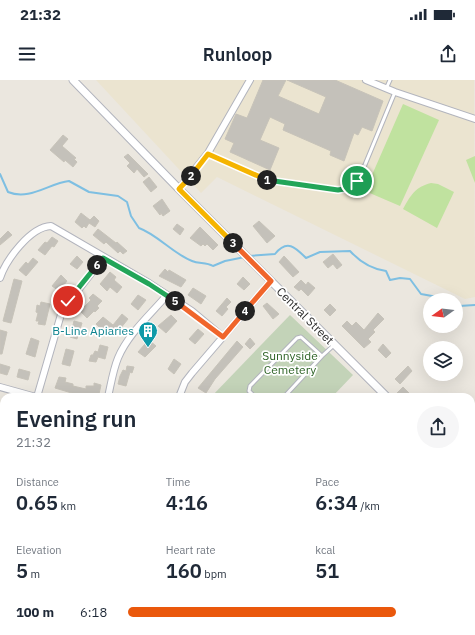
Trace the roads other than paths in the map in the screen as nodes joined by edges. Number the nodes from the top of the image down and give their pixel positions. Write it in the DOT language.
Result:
graph roads {
  1 [pos="73,80"];
  2 [pos="250,80"];
  3 [pos="366,80"];
  4 [pos="390,80"];
  5 [pos="386,89"];
  6 [pos="395,92"];
  7 [pos="475,119"];
  8 [pos="208,154"];
  9 [pos="179,189"];
  10 [pos="103,258"];
  11 [pos="0,278"];
  12 [pos="271,281"];
  13 [pos="167,295"];
  14 [pos="223,337"];
  15 [pos="334,345"];
  16 [pos="322,356"];
  17 [pos="0,387"];
  18 [pos="22,393"];
  19 [pos="37,393"];
  20 [pos="109,393"];
  21 [pos="181,393"];
  22 [pos="251,393"];
  23 [pos="288,393"];
  24 [pos="383,393"];
  1 -- 9 [label="street, Central Street"];
  2 -- 8 [label="street"];
  3 -- 5 [label="street"];
  4 -- 5 [label="lane"];
  5 -- 6 [label="street"];
  6 -- 7 [label="street"];
  6 -- 8 [label="lane"];
  8 -- 9 [label="street"];
  9 -- 12 [label="street, Central Street"];
  10 -- 11 [label="street"];
  10 -- 13 [label="street"];
  10 -- 19 [label="street"];
  12 -- 14 [label="street"];
  12 -- 15 [label="street, Central Street"];
  13 -- 14 [label="street"];
  13 -- 20 [label="street"];
  14 -- 21 [label="street"];
  15 -- 16 [label="lane"];
  15 -- 24 [label="street, Central Street"];
  16 -- 22 [label="lane"];
  16 -- 23 [label="lane"];
  17 -- 18 [label="street"];
}
